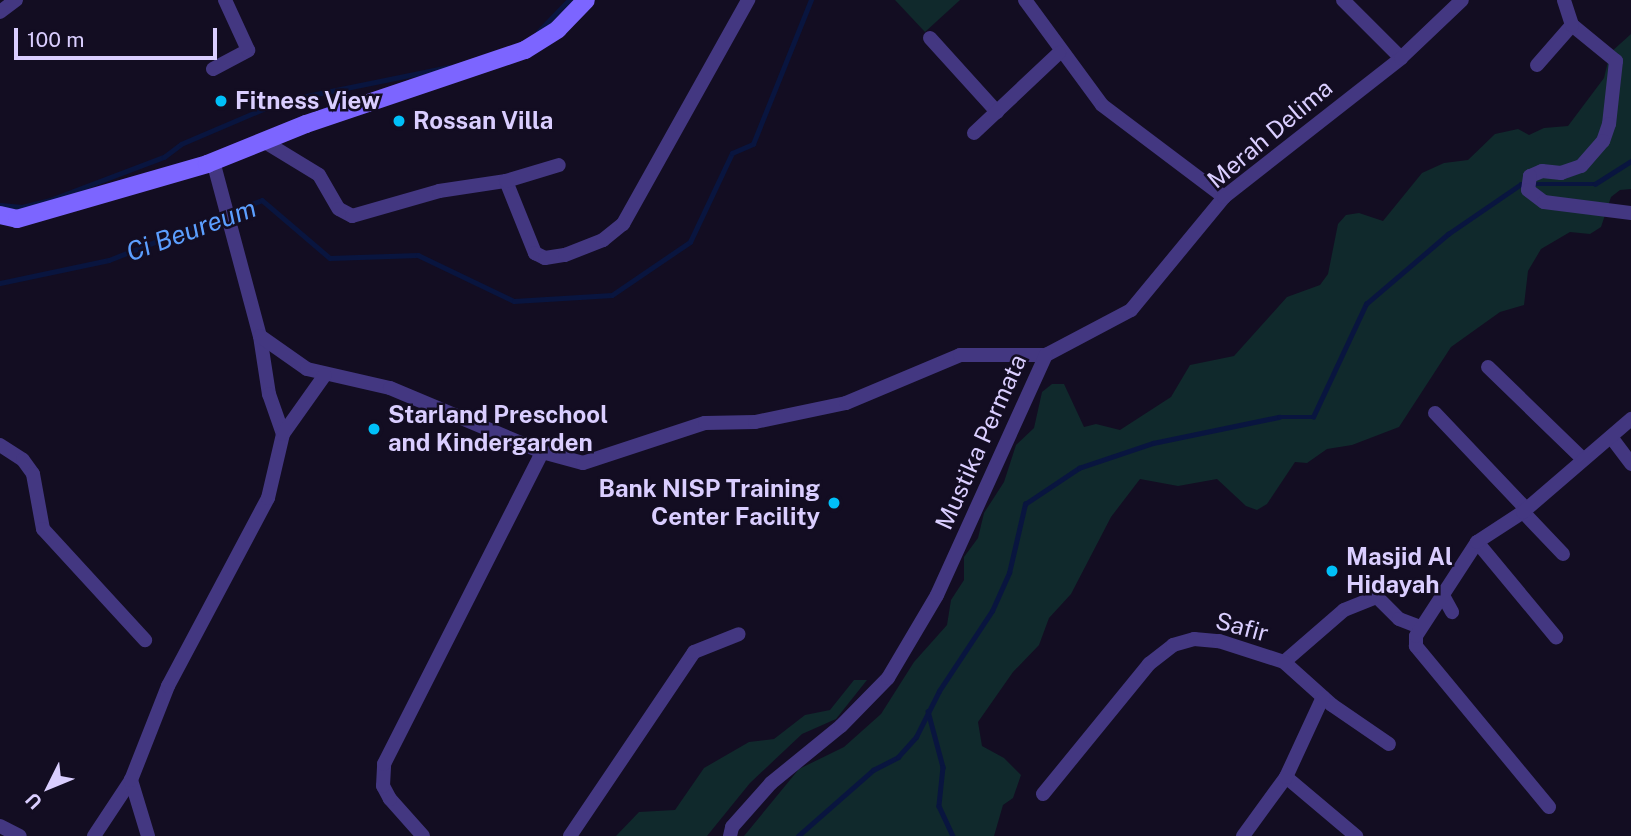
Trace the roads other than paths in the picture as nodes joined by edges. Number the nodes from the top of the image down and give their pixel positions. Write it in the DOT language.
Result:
graph roads {
  1 [pos="16,0"];
  2 [pos="225,0"];
  3 [pos="586,0"];
  4 [pos="748,0"];
  5 [pos="1025,0"];
  6 [pos="1343,0"];
  7 [pos="1462,0"];
  8 [pos="1564,0"];
  9 [pos="0,12"];
  10 [pos="1572,25"];
  11 [pos="930,38"];
  12 [pos="1059,53"];
  13 [pos="1401,58"];
  14 [pos="1537,65"];
  15 [pos="213,69"];
  16 [pos="997,112"];
  17 [pos="974,133"];
  18 [pos="265,142"];
  19 [pos="210,162"];
  20 [pos="559,165"];
  21 [pos="506,181"];
  22 [pos="1224,197"];
  23 [pos="1631,213"];
  24 [pos="0,215"];
  25 [pos="260,336"];
  26 [pos="1046,355"];
  27 [pos="1488,367"];
  28 [pos="325,375"];
  29 [pos="1435,413"];
  30 [pos="1631,419"];
  31 [pos="283,434"];
  32 [pos="1611,437"];
  33 [pos="0,445"];
  34 [pos="542,452"];
  35 [pos="1582,458"];
  36 [pos="1631,464"];
  37 [pos="1525,511"];
  38 [pos="1477,542"];
  39 [pos="1563,554"];
  40 [pos="1441,592"];
  41 [pos="1452,612"];
  42 [pos="1420,627"];
  43 [pos="739,634"];
  44 [pos="1556,637"];
  45 [pos="145,640"];
  46 [pos="1284,662"];
  47 [pos="1323,697"];
  48 [pos="1389,744"];
  49 [pos="1286,777"];
  50 [pos="131,780"];
  51 [pos="1043,794"];
  52 [pos="1549,807"];
  53 [pos="0,826"];
  54 [pos="20,836"];
  55 [pos="94,836"];
  56 [pos="148,836"];
  57 [pos="423,836"];
  58 [pos="570,836"];
  59 [pos="730,836"];
  60 [pos="1242,836"];
  61 [pos="1356,836"];
  1 -- 9 [label="street"];
  2 -- 15 [label="street"];
  3 -- 18 [label="main road"];
  4 -- 21 [label="street"];
  5 -- 12 [label="street"];
  6 -- 13 [label="street"];
  7 -- 13 [label="street, Merah Delima"];
  8 -- 10 [label="street"];
  10 -- 14 [label="street"];
  10 -- 23 [label="street"];
  11 -- 16 [label="street"];
  12 -- 16 [label="street"];
  12 -- 22 [label="street"];
  13 -- 22 [label="street, Merah Delima"];
  16 -- 17 [label="street"];
  18 -- 19 [label="main road"];
  18 -- 21 [label="street"];
  19 -- 24 [label="main road"];
  19 -- 25 [label="street"];
  20 -- 21 [label="street"];
  22 -- 26 [label="street, Merah Delima"];
  25 -- 28 [label="street, Mustika Permata"];
  25 -- 31 [label="street"];
  26 -- 34 [label="street, Mustika Permata"];
  26 -- 59 [label="street, Mustika Permata"];
  27 -- 35 [label="street"];
  28 -- 31 [label="street"];
  28 -- 34 [label="street, Mustika Permata"];
  29 -- 37 [label="street"];
  30 -- 32 [label="street"];
  31 -- 50 [label="street"];
  32 -- 35 [label="street"];
  32 -- 36 [label="street"];
  33 -- 45 [label="street"];
  34 -- 57 [label="street"];
  35 -- 37 [label="street"];
  37 -- 38 [label="street"];
  37 -- 39 [label="street"];
  38 -- 40 [label="street"];
  38 -- 44 [label="street"];
  40 -- 41 [label="street"];
  40 -- 42 [label="street"];
  42 -- 46 [label="street"];
  42 -- 52 [label="street"];
  43 -- 58 [label="street"];
  46 -- 47 [label="street, Safir"];
  46 -- 51 [label="street, Safir"];
  47 -- 48 [label="street, Safir"];
  47 -- 49 [label="street"];
  49 -- 60 [label="street"];
  49 -- 61 [label="street"];
  50 -- 55 [label="street"];
  50 -- 56 [label="street"];
  53 -- 54 [label="street"];
}
